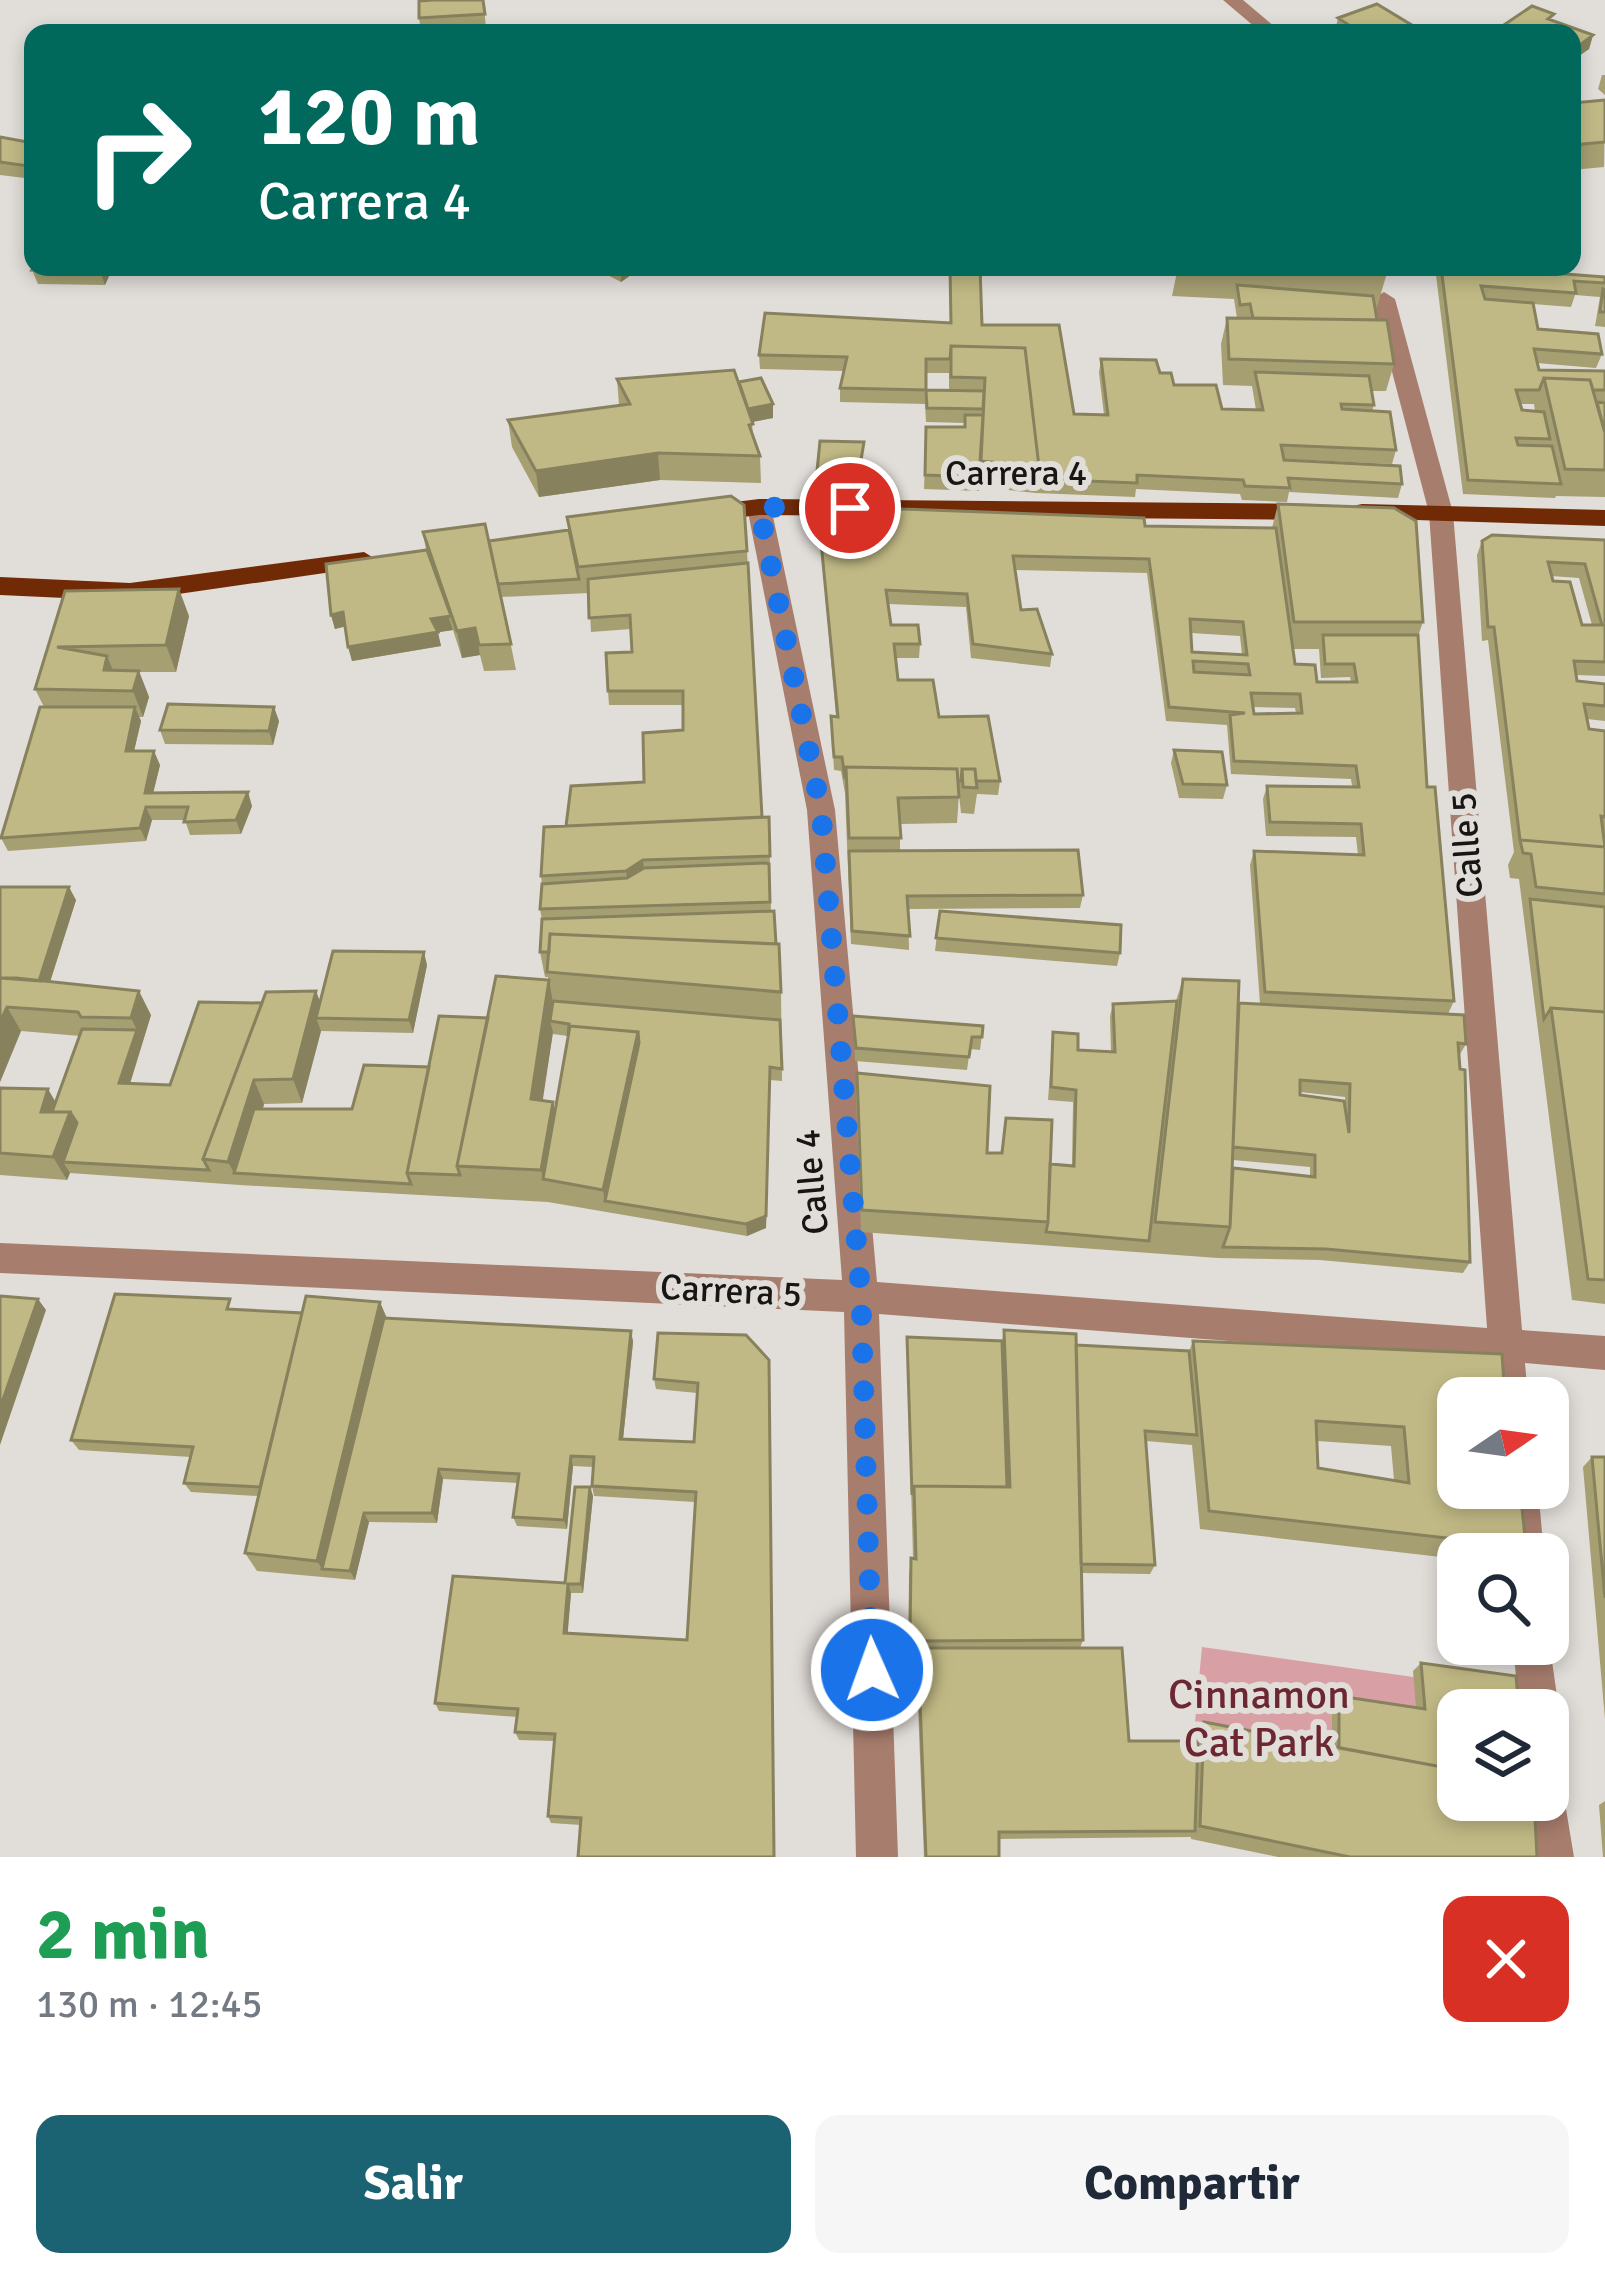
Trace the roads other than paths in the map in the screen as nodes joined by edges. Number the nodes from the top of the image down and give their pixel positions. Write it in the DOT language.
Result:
graph roads {
  1 [pos="1232,0"];
  2 [pos="1262,24"];
  3 [pos="1384,299"];
  4 [pos="759,507"];
  5 [pos="1441,513"];
  6 [pos="1605,518"];
  7 [pos="666,519"];
  8 [pos="386,557"];
  9 [pos="0,586"];
  10 [pos="0,1258"];
  11 [pos="861,1297"];
  12 [pos="1506,1348"];
  13 [pos="1605,1352"];
  14 [pos="1508,1377"];
  15 [pos="1549,1821"];
  16 [pos="877,1857"];
  17 [pos="1552,1857"];
  1 -- 2 [label="street"];
  3 -- 5 [label="street, Calle 5"];
  4 -- 5 [label="main road, Carrera 4"];
  4 -- 7 [label="main road, Carrera 4"];
  4 -- 11 [label="street, Calle 4"];
  5 -- 6 [label="main road, Carrera 4"];
  5 -- 12 [label="street, Calle 5"];
  8 -- 9 [label="main road"];
  10 -- 11 [label="street, Carrera 5"];
  11 -- 12 [label="street, Carrera 5"];
  11 -- 16 [label="street, Calle 4"];
  12 -- 13 [label="street, Carrera 5"];
  12 -- 14 [label="street, Calle 5"];
  15 -- 17 [label="street"];
}
